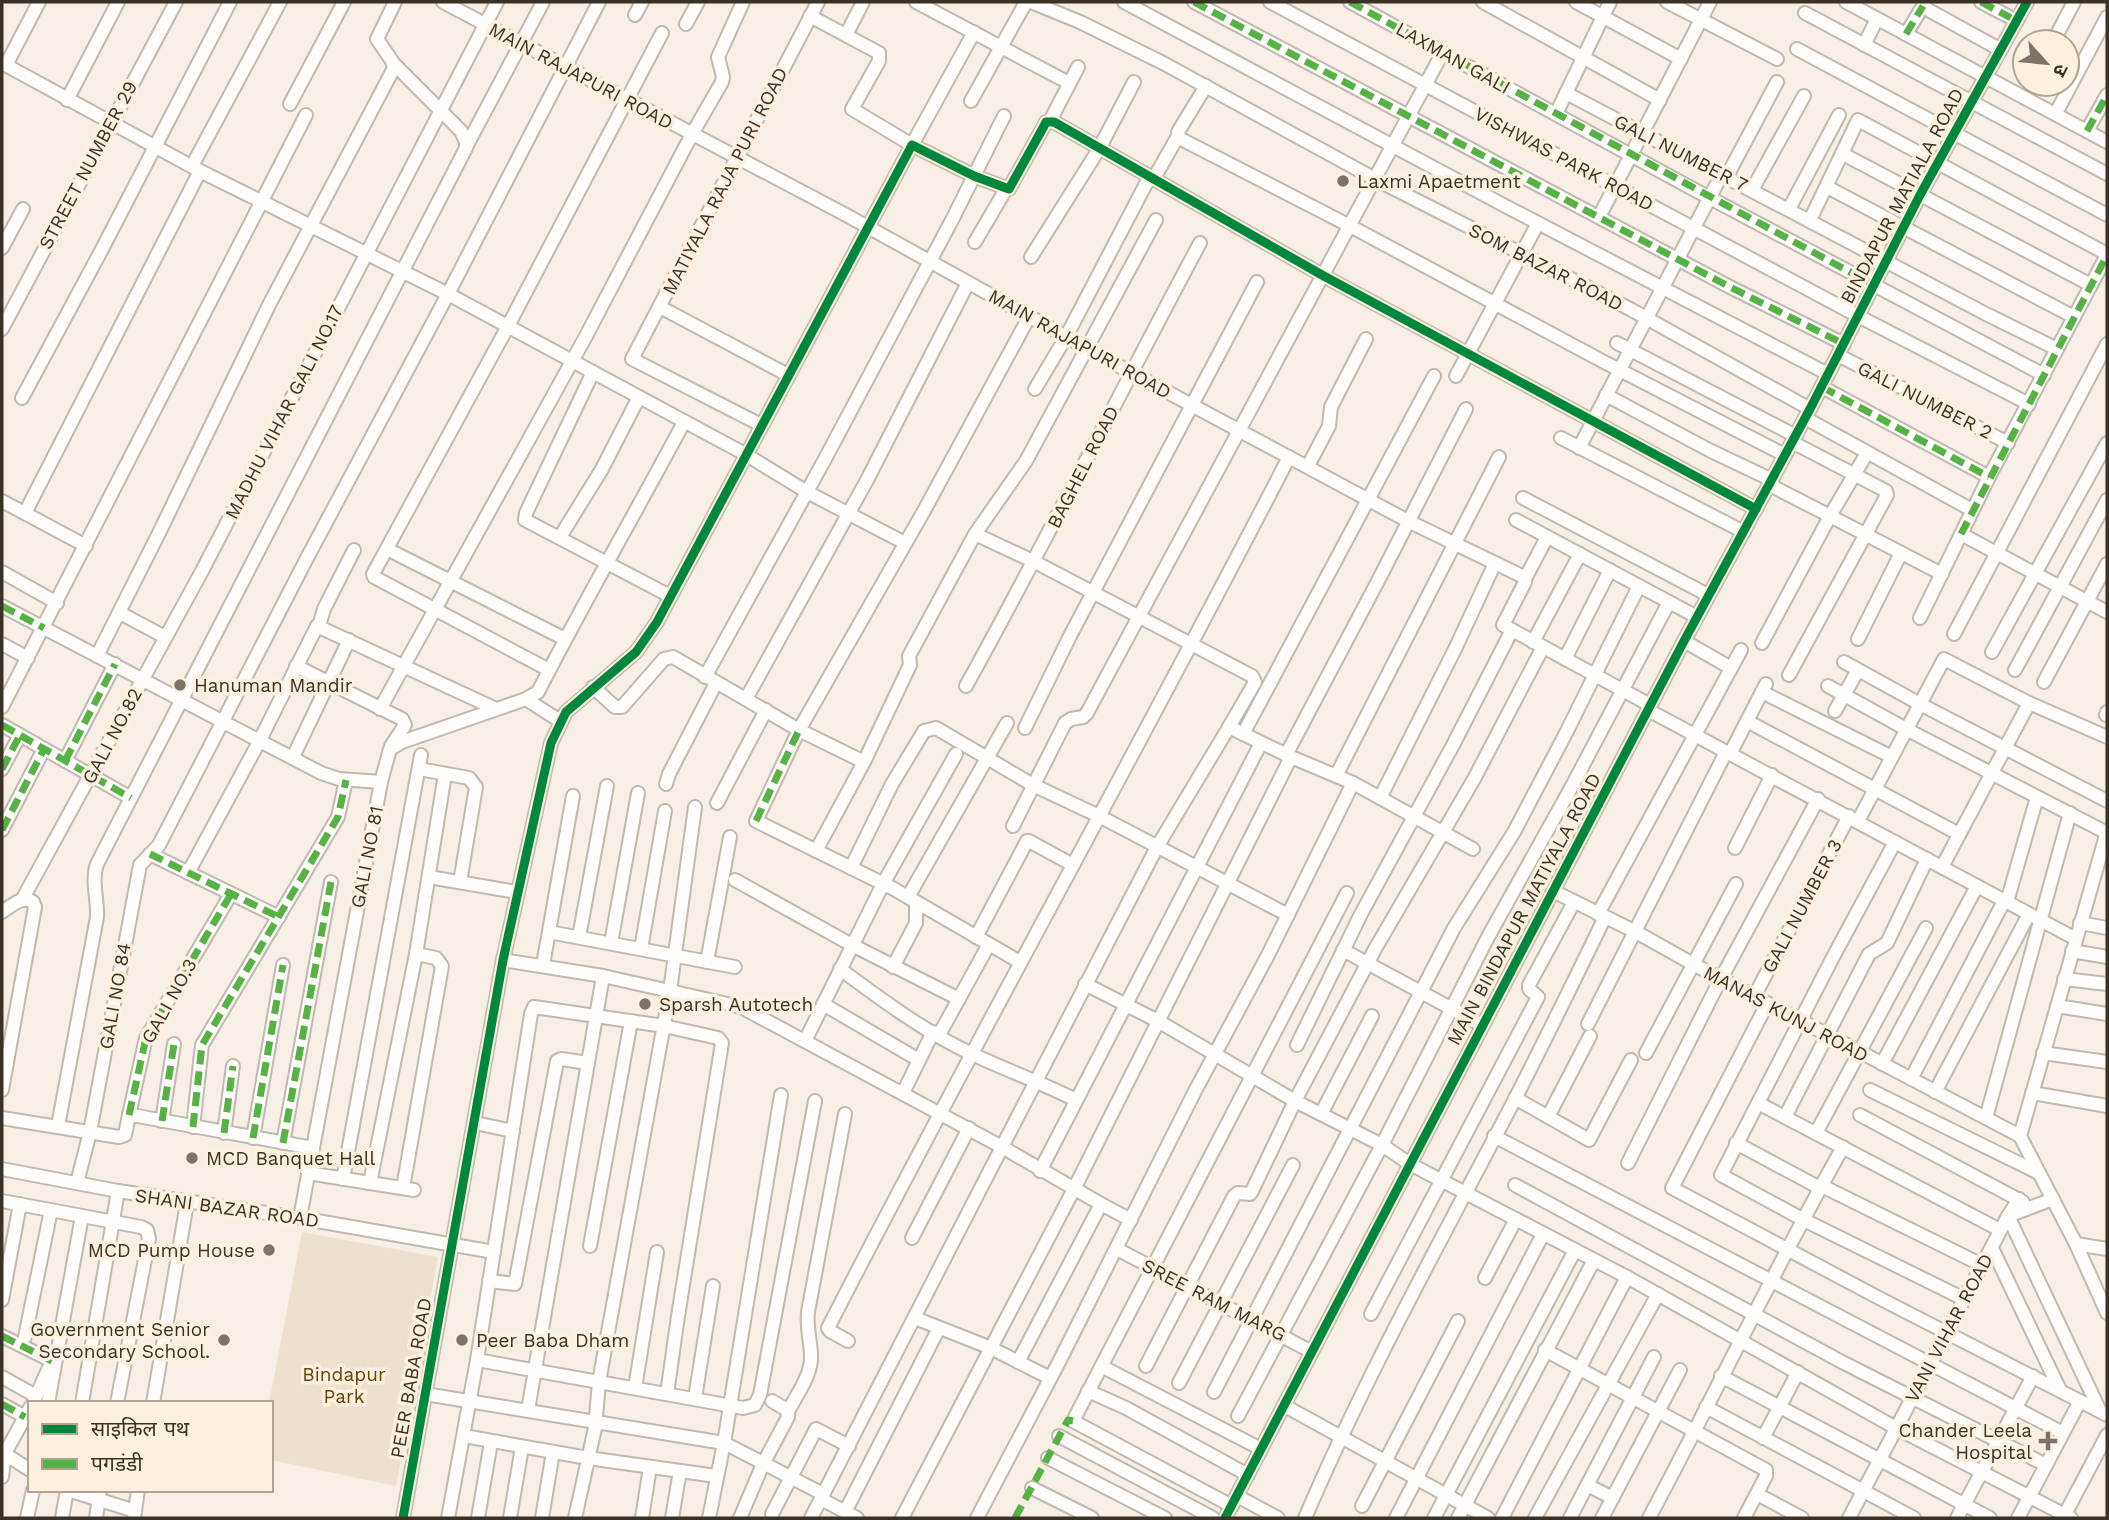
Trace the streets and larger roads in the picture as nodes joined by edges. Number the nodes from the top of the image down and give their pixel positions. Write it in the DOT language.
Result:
graph roads {
  1 [pos="39,2"];
  2 [pos="118,2"];
  3 [pos="176,2"];
  4 [pos="230,2"];
  5 [pos="280,2"];
  6 [pos="344,2"];
  7 [pos="395,2"];
  8 [pos="446,2"];
  9 [pos="497,2"];
  10 [pos="543,2"];
  11 [pos="598,2"];
  12 [pos="642,2"];
  13 [pos="698,2"];
  14 [pos="743,2"];
  15 [pos="818,2"];
  16 [pos="863,2"];
  17 [pos="916,2"];
  18 [pos="1028,2"];
  19 [pos="1124,2"];
  20 [pos="1194,2"];
  21 [pos="1270,2"];
  22 [pos="1350,2"];
  23 [pos="1483,2"];
  24 [pos="1576,2"];
  25 [pos="1610,2"];
  26 [pos="1667,2"];
  27 [pos="1710,2"];
  28 [pos="1846,2"];
  29 [pos="1981,2"];
  30 [pos="2027,2"];
  31 [pos="2074,2"];
  32 [pos="1924,4"];
  33 [pos="1805,13"];
  34 [pos="635,15"];
  35 [pos="810,16"];
  36 [pos="1603,16"];
  37 [pos="2107,17"];
  38 [pos="1700,19"];
  39 [pos="1877,19"];
  40 [pos="2017,21"];
  41 [pos="485,24"];
  42 [pos="686,24"];
  43 [pos="2060,28"];
  44 [pos="974,32"];
  45 [pos="662,33"];
  46 [pos="1906,34"];
  47 [pos="846,35"];
  48 [pos="520,44"];
  49 [pos="1864,45"];
  50 [pos="1001,46"];
  51 [pos="1797,50"];
  52 [pos="2001,50"];
  53 [pos="1443,51"];
  54 [pos="1583,58"];
  55 [pos="1681,59"];
  56 [pos="1777,59"];
  57 [pos="4,64"];
  58 [pos="394,64"];
  59 [pos="565,67"];
  60 [pos="1077,67"];
  61 [pos="1986,78"];
  62 [pos="1134,82"];
  63 [pos="1777,82"];
  64 [pos="1069,83"];
  65 [pos="1426,85"];
  66 [pos="1206,86"];
  67 [pos="1566,93"];
  68 [pos="2107,95"];
  69 [pos="1804,96"];
  70 [pos="626,99"];
  71 [pos="67,100"];
  72 [pos="1660,100"];
  73 [pos="971,101"];
  74 [pos="1972,103"];
  75 [pos="290,104"];
  76 [pos="441,112"];
  77 [pos="2056,113"];
  78 [pos="1556,114"];
  79 [pos="306,115"];
  80 [pos="1004,116"];
  81 [pos="1409,116"];
  82 [pos="1839,116"];
  83 [pos="1050,121"];
  84 [pos="111,122"];
  85 [pos="2087,131"];
  86 [pos="692,134"];
  87 [pos="1643,134"];
  88 [pos="1955,134"];
  89 [pos="1178,136"];
  90 [pos="2107,142"];
  91 [pos="156,145"];
  92 [pos="912,145"];
  93 [pos="1394,146"];
  94 [pos="466,148"];
  95 [pos="1099,149"];
  96 [pos="1843,154"];
  97 [pos="1632,156"];
  98 [pos="737,158"];
  99 [pos="1937,164"];
  100 [pos="196,168"];
  101 [pos="2107,174"];
  102 [pos="1724,175"];
  103 [pos="974,176"];
  104 [pos="1151,179"];
  105 [pos="1375,179"];
  106 [pos="1616,186"];
  107 [pos="1827,187"];
  108 [pos="1006,189"];
  109 [pos="1752,190"];
  110 [pos="1920,195"];
  111 [pos="1709,197"];
  112 [pos="261,200"];
  113 [pos="23,209"];
  114 [pos="1789,209"];
  115 [pos="2107,215"];
  116 [pos="1599,217"];
  117 [pos="1156,220"];
  118 [pos="1810,220"];
  119 [pos="1538,223"];
  120 [pos="310,225"];
  121 [pos="1350,226"];
  122 [pos="1904,226"];
  123 [pos="868,228"];
  124 [pos="1694,228"];
  125 [pos="975,243"];
  126 [pos="1200,243"];
  127 [pos="2,248"];
  128 [pos="367,253"];
  129 [pos="1521,254"];
  130 [pos="2107,255"];
  131 [pos="1031,257"];
  132 [pos="1677,259"];
  133 [pos="1886,261"];
  134 [pos="930,262"];
  135 [pos="401,270"];
  136 [pos="1322,275"];
  137 [pos="1257,282"];
  138 [pos="968,284"];
  139 [pos="1874,285"];
  140 [pos="2091,285"];
  141 [pos="1663,288"];
  142 [pos="448,295"];
  143 [pos="1494,303"];
  144 [pos="660,307"];
  145 [pos="1858,316"];
  146 [pos="1028,317"];
  147 [pos="2074,317"];
  148 [pos="1646,318"];
  149 [pos="508,326"];
  150 [pos="2,329"];
  151 [pos="1066,337"];
  152 [pos="1366,339"];
  153 [pos="1617,343"];
  154 [pos="2107,344"];
  155 [pos="1088,348"];
  156 [pos="2057,349"];
  157 [pos="1630,350"];
  158 [pos="1841,352"];
  159 [pos="1468,353"];
  160 [pos="573,361"];
  161 [pos="1620,370"];
  162 [pos="593,372"];
  163 [pos="1131,372"];
  164 [pos="1828,374"];
  165 [pos="788,375"];
  166 [pos="2044,375"];
  167 [pos="1434,376"];
  168 [pos="1456,376"];
  169 [pos="1822,387"];
  170 [pos="1035,389"];
  171 [pos="1606,395"];
  172 [pos="639,397"];
  173 [pos="22,398"];
  174 [pos="2029,404"];
  175 [pos="1193,406"];
  176 [pos="1466,410"];
  177 [pos="1808,413"];
  178 [pos="1593,421"];
  179 [pos="684,422"];
  180 [pos="761,425"];
  181 [pos="1239,430"];
  182 [pos="1561,438"];
  183 [pos="1794,439"];
  184 [pos="2008,443"];
  185 [pos="2107,443"];
  186 [pos="1579,448"];
  187 [pos="1867,453"];
  188 [pos="746,454"];
  189 [pos="1785,455"];
  190 [pos="1289,457"];
  191 [pos="1499,457"];
  192 [pos="1308,466"];
  193 [pos="1854,474"];
  194 [pos="1989,477"];
  195 [pos="1771,483"];
  196 [pos="807,492"];
  197 [pos="1368,498"];
  198 [pos="1523,498"];
  199 [pos="2107,500"];
  200 [pos="2,501"];
  201 [pos="1756,509"];
  202 [pos="1972,510"];
  203 [pos="25,513"];
  204 [pos="848,513"];
  205 [pos="1830,516"];
  206 [pos="1408,520"];
  207 [pos="1516,520"];
  208 [pos="1744,532"];
  209 [pos="975,534"];
  210 [pos="1865,534"];
  211 [pos="1961,534"];
  212 [pos="560,537"];
  213 [pos="1547,537"];
  214 [pos="1456,543"];
  215 [pos="905,544"];
  216 [pos="86,546"];
  217 [pos="387,549"];
  218 [pos="354,550"];
  219 [pos="1901,553"];
  220 [pos="1998,553"];
  221 [pos="1580,554"];
  222 [pos="606,561"];
  223 [pos="1035,562"];
  224 [pos="1495,563"];
  225 [pos="2107,564"];
  226 [pos="1610,570"];
  227 [pos="202,571"];
  228 [pos="2,572"];
  229 [pos="1942,574"];
  230 [pos="2037,574"];
  231 [pos="1525,579"];
  232 [pos="451,582"];
  233 [pos="1639,586"];
  234 [pos="2061,587"];
  235 [pos="1093,593"];
  236 [pos="1708,595"];
  237 [pos="670,596"];
  238 [pos="2086,601"];
  239 [pos="1669,602"];
  240 [pos="57,603"];
  241 [pos="2,606"];
  242 [pos="435,608"];
  243 [pos="2107,612"];
  244 [pos="120,613"];
  245 [pos="1137,616"];
  246 [pos="1697,617"];
  247 [pos="1920,618"];
  248 [pos="318,626"];
  249 [pos="44,628"];
  250 [pos="1512,630"];
  251 [pos="1954,634"];
  252 [pos="165,637"];
  253 [pos="565,639"];
  254 [pos="1858,639"];
  255 [pos="349,640"];
  256 [pos="1684,641"];
  257 [pos="1762,643"];
  258 [pos="2,644"];
  259 [pos="1192,645"];
  260 [pos="1538,645"];
  261 [pos="1741,650"];
  262 [pos="1992,652"];
  263 [pos="97,656"];
  264 [pos="28,658"];
  265 [pos="1565,659"];
  266 [pos="1844,662"];
  267 [pos="115,664"];
  268 [pos="402,665"];
  269 [pos="296,666"];
  270 [pos="1731,668"];
  271 [pos="549,670"];
  272 [pos="1858,670"];
  273 [pos="2015,670"];
  274 [pos="1595,675"];
  275 [pos="1789,675"];
  276 [pos="143,678"];
  277 [pos="710,680"];
  278 [pos="2044,682"];
  279 [pos="330,684"];
  280 [pos="966,686"];
  281 [pos="1828,686"];
  282 [pos="593,687"];
  283 [pos="1622,690"];
  284 [pos="1844,695"];
  285 [pos="526,699"];
  286 [pos="746,699"];
  287 [pos="183,700"];
  288 [pos="2029,702"];
  289 [pos="1920,704"];
  290 [pos="2,707"];
  291 [pos="1649,708"];
  292 [pos="380,709"];
  293 [pos="496,709"];
  294 [pos="766,710"];
  295 [pos="1835,711"];
  296 [pos="224,721"];
  297 [pos="560,721"];
  298 [pos="1747,721"];
  299 [pos="1007,723"];
  300 [pos="2,725"];
  301 [pos="1229,727"];
  302 [pos="1025,728"];
  303 [pos="1906,729"];
  304 [pos="799,730"];
  305 [pos="1243,734"];
  306 [pos="20,735"];
  307 [pos="1694,735"];
  308 [pos="2107,737"];
  309 [pos="260,740"];
  310 [pos="1261,743"];
  311 [pos="2003,747"];
  312 [pos="44,749"];
  313 [pos="390,749"];
  314 [pos="1728,753"];
  315 [pos="956,754"];
  316 [pos="421,755"];
  317 [pos="1288,756"];
  318 [pos="293,757"];
  319 [pos="987,757"];
  320 [pos="1892,757"];
  321 [pos="65,761"];
  322 [pos="864,762"];
  323 [pos="2,768"];
  324 [pos="419,769"];
  325 [pos="1990,772"];
  326 [pos="445,774"];
  327 [pos="92,775"];
  328 [pos="1772,775"];
  329 [pos="1336,776"];
  330 [pos="346,780"];
  331 [pos="381,782"];
  332 [pos="1353,783"];
  333 [pos="666,784"];
  334 [pos="1033,785"];
  335 [pos="607,786"];
  336 [pos="1875,788"];
  337 [pos="638,793"];
  338 [pos="573,796"];
  339 [pos="1380,797"];
  340 [pos="2037,797"];
  341 [pos="131,798"];
  342 [pos="1818,799"];
  343 [pos="2107,800"];
  344 [pos="717,803"];
  345 [pos="695,807"];
  346 [pos="665,811"];
  347 [pos="2070,813"];
  348 [pos="1099,817"];
  349 [pos="1415,817"];
  350 [pos="1853,818"];
  351 [pos="1013,826"];
  352 [pos="2,830"];
  353 [pos="1444,832"];
  354 [pos="2107,833"];
  355 [pos="1959,834"];
  356 [pos="730,837"];
  357 [pos="1895,842"];
  358 [pos="1157,846"];
  359 [pos="1735,848"];
  360 [pos="1473,849"];
  361 [pos="2105,849"];
  362 [pos="816,851"];
  363 [pos="146,857"];
  364 [pos="1927,859"];
  365 [pos="1073,865"];
  366 [pos="1196,866"];
  367 [pos="1941,867"];
  368 [pos="851,868"];
  369 [pos="188,873"];
  370 [pos="429,877"];
  371 [pos="735,880"];
  372 [pos="331,881"];
  373 [pos="460,882"];
  374 [pos="883,884"];
  375 [pos="1229,884"];
  376 [pos="1736,884"];
  377 [pos="1977,886"];
  378 [pos="1553,891"];
  379 [pos="517,892"];
  380 [pos="1347,893"];
  381 [pos="231,894"];
  382 [pos="22,900"];
  383 [pos="912,900"];
  384 [pos="2006,901"];
  385 [pos="1574,902"];
  386 [pos="2,912"];
  387 [pos="1288,915"];
  388 [pos="1601,915"];
  389 [pos="279,917"];
  390 [pos="2034,917"];
  391 [pos="2080,923"];
  392 [pos="1926,928"];
  393 [pos="2107,928"];
  394 [pos="549,932"];
  395 [pos="1636,932"];
  396 [pos="579,937"];
  397 [pos="976,937"];
  398 [pos="611,943"];
  399 [pos="989,944"];
  400 [pos="852,945"];
  401 [pos="2074,945"];
  402 [pos="640,949"];
  403 [pos="1343,950"];
  404 [pos="415,954"];
  405 [pos="675,956"];
  406 [pos="2107,957"];
  407 [pos="503,960"];
  408 [pos="707,962"];
  409 [pos="1020,962"];
  410 [pos="1368,962"];
  411 [pos="1693,964"];
  412 [pos="283,965"];
  413 [pos="543,965"];
  414 [pos="735,967"];
  415 [pos="894,967"];
  416 [pos="840,969"];
  417 [pos="603,976"];
  418 [pos="2064,979"];
  419 [pos="1722,980"];
  420 [pos="1085,984"];
  421 [pos="2107,984"];
  422 [pos="670,990"];
  423 [pos="1422,991"];
  424 [pos="1754,997"];
  425 [pos="959,999"];
  426 [pos="823,1004"];
  427 [pos="1125,1004"];
  428 [pos="1767,1004"];
  429 [pos="2057,1006"];
  430 [pos="1453,1008"];
  431 [pos="2107,1014"];
  432 [pos="596,1015"];
  433 [pos="1371,1016"];
  434 [pos="631,1021"];
  435 [pos="1158,1021"];
  436 [pos="1801,1021"];
  437 [pos="1482,1025"];
  438 [pos="664,1026"];
  439 [pos="936,1033"];
  440 [pos="1828,1035"];
  441 [pos="805,1041"];
  442 [pos="174,1044"];
  443 [pos="1297,1045"];
  444 [pos="1859,1052"];
  445 [pos="971,1053"];
  446 [pos="1216,1053"];
  447 [pos="1646,1053"];
  448 [pos="2043,1054"];
  449 [pos="919,1060"];
  450 [pos="1631,1060"];
  451 [pos="2107,1062"];
  452 [pos="588,1063"];
  453 [pos="1882,1064"];
  454 [pos="233,1066"];
  455 [pos="1253,1076"];
  456 [pos="1911,1079"];
  457 [pos="1036,1080"];
  458 [pos="2,1090"];
  459 [pos="1870,1090"];
  460 [pos="1935,1092"];
  461 [pos="903,1093"];
  462 [pos="2032,1093"];
  463 [pos="780,1095"];
  464 [pos="1515,1098"];
  465 [pos="1076,1100"];
  466 [pos="815,1101"];
  467 [pos="1295,1101"];
  468 [pos="1758,1103"];
  469 [pos="2107,1106"];
  470 [pos="940,1112"];
  471 [pos="845,1114"];
  472 [pos="1321,1114"];
  473 [pos="129,1115"];
  474 [pos="1860,1115"];
  475 [pos="1548,1116"];
  476 [pos="1785,1117"];
  477 [pos="2,1118"];
  478 [pos="1986,1118"];
  479 [pos="162,1121"];
  480 [pos="475,1123"];
  481 [pos="58,1126"];
  482 [pos="193,1127"];
  483 [pos="968,1128"];
  484 [pos="1350,1129"];
  485 [pos="513,1131"];
  486 [pos="90,1132"];
  487 [pos="224,1133"];
  488 [pos="1816,1133"];
  489 [pos="1494,1136"];
  490 [pos="2020,1136"];
  491 [pos="253,1138"];
  492 [pos="283,1143"];
  493 [pos="1736,1143"];
  494 [pos="1382,1145"];
  495 [pos="1002,1147"];
  496 [pos="1843,1147"];
  497 [pos="313,1148"];
  498 [pos="1628,1163"];
  499 [pos="1410,1164"];
  500 [pos="1293,1165"];
  501 [pos="2,1169"];
  502 [pos="1040,1171"];
  503 [pos="308,1173"];
  504 [pos="2039,1174"];
  505 [pos="343,1179"];
  506 [pos="1442,1180"];
  507 [pos="76,1183"];
  508 [pos="370,1183"];
  509 [pos="1515,1185"];
  510 [pos="1821,1187"];
  511 [pos="1074,1189"];
  512 [pos="118,1191"];
  513 [pos="1465,1193"];
  514 [pos="2019,1199"];
  515 [pos="2053,1199"];
  516 [pos="2,1201"];
  517 [pos="187,1203"];
  518 [pos="20,1204"];
  519 [pos="1101,1204"];
  520 [pos="2033,1207"];
  521 [pos="51,1210"];
  522 [pos="82,1216"];
  523 [pos="2008,1216"];
  524 [pos="300,1218"];
  525 [pos="1516,1219"];
  526 [pos="1131,1220"];
  527 [pos="1804,1220"];
  528 [pos="113,1222"];
  529 [pos="2000,1230"];
  530 [pos="1543,1234"];
  531 [pos="912,1238"];
  532 [pos="2076,1244"];
  533 [pos="453,1245"];
  534 [pos="590,1246"];
  535 [pos="1117,1248"];
  536 [pos="1992,1248"];
  537 [pos="2107,1249"];
  538 [pos="1575,1250"];
  539 [pos="1787,1250"];
  540 [pos="494,1252"];
  541 [pos="657,1252"];
  542 [pos="1594,1260"];
  543 [pos="1982,1265"];
  544 [pos="1153,1269"];
  545 [pos="1627,1277"];
  546 [pos="1485,1278"];
  547 [pos="489,1281"];
  548 [pos="1771,1282"];
  549 [pos="713,1286"];
  550 [pos="1188,1286"];
  551 [pos="1657,1294"];
  552 [pos="1964,1299"];
  553 [pos="2,1300"];
  554 [pos="1221,1303"];
  555 [pos="2107,1313"];
  556 [pos="1371,1314"];
  557 [pos="1754,1314"];
  558 [pos="915,1318"];
  559 [pos="1252,1319"];
  560 [pos="1458,1321"];
  561 [pos="939,1328"];
  562 [pos="1947,1332"];
  563 [pos="1281,1335"];
  564 [pos="2,1336"];
  565 [pos="25,1337"];
  566 [pos="1740,1340"];
  567 [pos="848,1341"];
  568 [pos="991,1348"];
  569 [pos="1545,1350"];
  570 [pos="1312,1352"];
  571 [pos="1654,1357"];
  572 [pos="477,1360"];
  573 [pos="1018,1362"];
  574 [pos="1930,1364"];
  575 [pos="1146,1366"];
  576 [pos="1103,1367"];
  577 [pos="1578,1369"];
  578 [pos="535,1370"];
  579 [pos="1681,1370"];
  580 [pos="1798,1372"];
  581 [pos="1721,1376"];
  582 [pos="2,1377"];
  583 [pos="2033,1377"];
  584 [pos="1050,1378"];
  585 [pos="599,1382"];
  586 [pos="1179,1383"];
  587 [pos="1608,1386"];
  588 [pos="635,1388"];
  589 [pos="1087,1391"];
  590 [pos="2061,1391"];
  591 [pos="1214,1392"];
  592 [pos="425,1394"];
  593 [pos="667,1394"];
  594 [pos="695,1398"];
  595 [pos="1912,1398"];
  596 [pos="1632,1399"];
  597 [pos="33,1401"];
  598 [pos="48,1401"];
  599 [pos="82,1401"];
  600 [pos="117,1401"];
  601 [pos="153,1401"];
  602 [pos="470,1401"];
  603 [pos="772,1401"];
  604 [pos="2080,1401"];
  605 [pos="28,1403"];
  606 [pos="2,1404"];
  607 [pos="729,1404"];
  608 [pos="28,1406"];
  609 [pos="1285,1406"];
  610 [pos="1779,1407"];
  611 [pos="1706,1408"];
  612 [pos="2015,1409"];
  613 [pos="528,1410"];
  614 [pos="28,1411"];
  615 [pos="788,1412"];
  616 [pos="1658,1413"];
  617 [pos="2104,1413"];
  618 [pos="1238,1416"];
  619 [pos="596,1421"];
  620 [pos="1896,1428"];
  621 [pos="1695,1432"];
  622 [pos="2063,1433"];
  623 [pos="2107,1435"];
  624 [pos="464,1436"];
  625 [pos="1059,1436"];
  626 [pos="1339,1437"];
  627 [pos="1763,1438"];
  628 [pos="1998,1440"];
  629 [pos="491,1442"];
  630 [pos="723,1443"];
  631 [pos="849,1446"];
  632 [pos="522,1447"];
  633 [pos="1261,1449"];
  634 [pos="3,1452"];
  635 [pos="553,1452"];
  636 [pos="588,1458"];
  637 [pos="1048,1458"];
  638 [pos="1880,1460"];
  639 [pos="1384,1462"];
  640 [pos="763,1464"];
  641 [pos="2046,1465"];
  642 [pos="650,1467"];
  643 [pos="28,1469"];
  644 [pos="680,1471"];
  645 [pos="1982,1471"];
  646 [pos="1248,1475"];
  647 [pos="716,1476"];
  648 [pos="2,1477"];
  649 [pos="790,1477"];
  650 [pos="1416,1479"];
  651 [pos="1587,1485"];
  652 [pos="1032,1488"];
  653 [pos="1863,1491"];
  654 [pos="33,1492"];
  655 [pos="67,1492"];
  656 [pos="80,1492"];
  657 [pos="138,1492"];
  658 [pos="1757,1493"];
  659 [pos="99,1495"];
  660 [pos="1445,1495"];
  661 [pos="822,1497"];
  662 [pos="2029,1497"];
  663 [pos="1613,1498"];
  664 [pos="1235,1501"];
  665 [pos="1963,1505"];
  666 [pos="1362,1506"];
  667 [pos="1465,1506"];
  668 [pos="772,1514"];
  669 [pos="134,1515"];
  670 [pos="851,1516"];
  671 [pos="2066,1517"];
  672 [pos="27,1518"];
  673 [pos="62,1518"];
  674 [pos="96,1518"];
  675 [pos="403,1518"];
  676 [pos="448,1518"];
  677 [pos="478,1518"];
  678 [pos="510,1518"];
  679 [pos="542,1518"];
  680 [pos="575,1518"];
  681 [pos="642,1518"];
  682 [pos="671,1518"];
  683 [pos="709,1518"];
  684 [pos="740,1518"];
  685 [pos="811,1518"];
  686 [pos="902,1518"];
  687 [pos="976,1518"];
  688 [pos="1093,1518"];
  689 [pos="1165,1518"];
  690 [pos="1213,1518"];
  691 [pos="1225,1518"];
  692 [pos="1278,1518"];
  693 [pos="1305,1518"];
  694 [pos="1396,1518"];
  695 [pos="1434,1518"];
  696 [pos="1458,1518"];
  697 [pos="1488,1518"];
  698 [pos="1502,1518"];
  699 [pos="1535,1518"];
  700 [pos="1570,1518"];
  701 [pos="1602,1518"];
  702 [pos="1649,1518"];
  703 [pos="1744,1518"];
  704 [pos="1802,1518"];
  705 [pos="1849,1518"];
  706 [pos="1914,1518"];
  707 [pos="1956,1518"];
  708 [pos="1990,1518"];
  709 [pos="2018,1518"];
  1 -- 57 [label="street"];
  2 -- 71 [label="street"];
  3 -- 84 [label="street, STREET NUMBER 29"];
  4 -- 91 [label="street"];
  5 -- 100 [label="street"];
  6 -- 75 [label="street"];
  7 -- 58 [label="street"];
  8 -- 41 [label="street, MAIN RAJAPURI ROAD"];
  9 -- 41 [label="street, MADHU VIHAR GALI NO.17"];
  10 -- 48 [label="street"];
  11 -- 59 [label="street, GALI NO 84"];
  12 -- 34 [label="street"];
  13 -- 42 [label="street"];
  14 -- 86 [label="street"];
  15 -- 35 [label="street, MATIYALA RAJA PURI ROAD"];
  16 -- 47 [label="street"];
  17 -- 44 [label="street"];
  18 -- 50 [label="street"];
  18 -- 66 [label="street, SOM BAZAR ROAD"];
  19 -- 93 [label="street"];
  20 -- 81 [label="street, GALI NUMBER 2"];
  21 -- 65 [label="street, VISHWAS PARK ROAD"];
  22 -- 53 [label="street, LAXMAN GALI"];
  23 -- 54 [label="street"];
  24 -- 36 [label="street"];
  25 -- 36 [label="street"];
  26 -- 38 [label="street"];
  27 -- 38 [label="street"];
  28 -- 39 [label="street"];
  29 -- 40 [label="street"];
  30 -- 40 [label="street, BINDAPUR MATIALA ROAD"];
  31 -- 43 [label="street"];
  32 -- 46 [label="street"];
  32 -- 52 [label="street"];
  33 -- 49 [label="street"];
  35 -- 47 [label="street"];
  35 -- 98 [label="street, MATIYALA RAJA PURI ROAD"];
  36 -- 54 [label="street"];
  36 -- 55 [label="street"];
  37 -- 77 [label="street"];
  38 -- 55 [label="street"];
  38 -- 56 [label="street"];
  39 -- 46 [label="street"];
  39 -- 49 [label="street"];
  40 -- 52 [label="street, BINDAPUR MATIALA ROAD"];
  41 -- 48 [label="street, MAIN RAJAPURI ROAD"];
  41 -- 76 [label="street, MADHU VIHAR GALI NO.17"];
  44 -- 50 [label="street"];
  44 -- 92 [label="street"];
  45 -- 70 [label="street"];
  46 -- 61 [label="street"];
  47 -- 92 [label="street"];
  48 -- 59 [label="street, MAIN RAJAPURI ROAD"];
  48 -- 94 [label="street"];
  49 -- 74 [label="street"];
  50 -- 64 [label="street"];
  50 -- 73 [label="street"];
  51 -- 88 [label="street"];
  52 -- 61 [label="street, BINDAPUR MATIALA ROAD"];
  53 -- 65 [label="street"];
  53 -- 78 [label="street, LAXMAN GALI"];
  54 -- 67 [label="street"];
  54 -- 72 [label="street"];
  55 -- 72 [label="street"];
  57 -- 71 [label="street"];
  58 -- 76 [label="street"];
  58 -- 120 [label="street"];
  59 -- 70 [label="street, MAIN RAJAPURI ROAD"];
  59 -- 142 [label="street, GALI NO 84"];
  60 -- 64 [label="street"];
  61 -- 74 [label="street, BINDAPUR MATIALA ROAD"];
  61 -- 77 [label="street"];
  62 -- 95 [label="street"];
  63 -- 102 [label="street"];
  64 -- 83 [label="street"];
  65 -- 81 [label="street"];
  65 -- 106 [label="street, VISHWAS PARK ROAD"];
  66 -- 89 [label="street"];
  66 -- 105 [label="street, SOM BAZAR ROAD"];
  67 -- 78 [label="street"];
  67 -- 87 [label="street, GALI NUMBER 7"];
  68 -- 85 [label="street"];
  69 -- 109 [label="street"];
  70 -- 86 [label="street, MAIN RAJAPURI ROAD"];
  70 -- 149 [label="street"];
  71 -- 84 [label="street"];
  72 -- 87 [label="street"];
  74 -- 88 [label="street, BINDAPUR MATIALA ROAD"];
  74 -- 101 [label="street"];
  76 -- 94 [label="street"];
  76 -- 128 [label="street, MADHU VIHAR GALI NO.17"];
  77 -- 85 [label="street"];
  78 -- 97 [label="street, LAXMAN GALI"];
  79 -- 112 [label="street"];
  80 -- 103 [label="street"];
  81 -- 93 [label="street"];
  81 -- 116 [label="street, GALI NUMBER 2"];
  82 -- 114 [label="street"];
  83 -- 95 [label="street"];
  83 -- 108 [label="street"];
  84 -- 91 [label="street"];
  84 -- 150 [label="street, STREET NUMBER 29"];
  85 -- 90 [label="street"];
  86 -- 98 [label="street, MAIN RAJAPURI ROAD"];
  86 -- 160 [label="street"];
  87 -- 97 [label="street"];
  87 -- 102 [label="street, GALI NUMBER 7"];
  88 -- 99 [label="street, BINDAPUR MATIALA ROAD"];
  88 -- 115 [label="street"];
  89 -- 104 [label="street"];
  89 -- 121 [label="street"];
  91 -- 100 [label="street"];
  91 -- 173 [label="street"];
  92 -- 103 [label="street"];
  92 -- 123 [label="street"];
  93 -- 105 [label="street"];
  93 -- 119 [label="street"];
  94 -- 135 [label="street"];
  95 -- 104 [label="street"];
  95 -- 131 [label="street"];
  96 -- 99 [label="street"];
  96 -- 107 [label="street"];
  96 -- 110 [label="street"];
  97 -- 106 [label="street"];
  97 -- 111 [label="street, LAXMAN GALI"];
  98 -- 123 [label="street, MAIN RAJAPURI ROAD"];
  98 -- 144 [label="street, MATIYALA RAJA PURI ROAD"];
  99 -- 110 [label="street, BINDAPUR MATIALA ROAD"];
  99 -- 130 [label="street"];
  100 -- 112 [label="street"];
  100 -- 203 [label="street"];
  102 -- 109 [label="street, GALI NUMBER 7"];
  102 -- 111 [label="street"];
  103 -- 108 [label="street"];
  103 -- 134 [label="street"];
  104 -- 136 [label="street"];
  104 -- 151 [label="street"];
  105 -- 121 [label="street"];
  105 -- 129 [label="street, SOM BAZAR ROAD"];
  106 -- 116 [label="street"];
  106 -- 124 [label="street, VISHWAS PARK ROAD"];
  107 -- 118 [label="street"];
  107 -- 122 [label="street"];
  108 -- 125 [label="street"];
  109 -- 114 [label="street, GALI NUMBER 7"];
  110 -- 122 [label="street, BINDAPUR MATIALA ROAD"];
  110 -- 140 [label="street"];
  111 -- 124 [label="street"];
  111 -- 139 [label="street, LAXMAN GALI"];
  112 -- 120 [label="street"];
  112 -- 216 [label="street"];
  113 -- 127 [label="street"];
  114 -- 118 [label="street, GALI NUMBER 7"];
  116 -- 132 [label="street, GALI NUMBER 2"];
  117 -- 155 [label="street"];
  118 -- 133 [label="street, GALI NUMBER 7"];
  119 -- 129 [label="street"];
  119 -- 141 [label="street"];
  120 -- 128 [label="street"];
  120 -- 244 [label="street"];
  121 -- 136 [label="street"];
  121 -- 143 [label="street"];
  122 -- 133 [label="street, BINDAPUR MATIALA ROAD"];
  122 -- 147 [label="street"];
  123 -- 134 [label="street, MAIN RAJAPURI ROAD"];
  123 -- 165 [label="street"];
  124 -- 132 [label="street"];
  124 -- 145 [label="street, VISHWAS PARK ROAD"];
  126 -- 163 [label="street, BAGHEL ROAD"];
  128 -- 135 [label="street"];
  128 -- 227 [label="street, MADHU VIHAR GALI NO.17"];
  129 -- 143 [label="street"];
  129 -- 148 [label="street, SOM BAZAR ROAD"];
  130 -- 140 [label="street"];
  132 -- 141 [label="street"];
  132 -- 158 [label="street, GALI NUMBER 2"];
  133 -- 139 [label="street, BINDAPUR MATIALA ROAD"];
  133 -- 156 [label="street, GALI NUMBER 7"];
  134 -- 138 [label="street, MAIN RAJAPURI ROAD"];
  134 -- 196 [label="street"];
  135 -- 142 [label="street"];
  135 -- 287 [label="street"];
  136 -- 159 [label="street"];
  136 -- 181 [label="street"];
  137 -- 175 [label="street"];
  138 -- 146 [label="street, MAIN RAJAPURI ROAD"];
  138 -- 204 [label="street"];
  139 -- 145 [label="street, BINDAPUR MATIALA ROAD"];
  139 -- 166 [label="street, LAXMAN GALI"];
  140 -- 147 [label="street"];
  141 -- 148 [label="street"];
  141 -- 164 [label="street"];
  142 -- 149 [label="street"];
  142 -- 296 [label="street, GALI NO 84"];
  143 -- 159 [label="street"];
  143 -- 161 [label="street"];
  144 -- 165 [label="street"];
  144 -- 180 [label="street, MATIYALA RAJA PURI ROAD"];
  145 -- 158 [label="street, BINDAPUR MATIALA ROAD"];
  145 -- 174 [label="street, VISHWAS PARK ROAD"];
  146 -- 151 [label="street, MAIN RAJAPURI ROAD"];
  146 -- 215 [label="street"];
  147 -- 156 [label="street"];
  148 -- 157 [label="street"];
  148 -- 177 [label="street, SOM BAZAR ROAD"];
  149 -- 160 [label="street"];
  149 -- 217 [label="street"];
  151 -- 155 [label="street, MAIN RAJAPURI ROAD"];
  151 -- 170 [label="street"];
  152 -- 192 [label="street"];
  153 -- 157 [label="street"];
  154 -- 220 [label="street"];
  155 -- 163 [label="street, MAIN RAJAPURI ROAD"];
  155 -- 209 [label="street"];
  156 -- 166 [label="street"];
  157 -- 161 [label="street"];
  157 -- 183 [label="street"];
  158 -- 164 [label="street, BINDAPUR MATIALA ROAD"];
  158 -- 184 [label="street, GALI NUMBER 2"];
  159 -- 168 [label="street"];
  159 -- 178 [label="street"];
  160 -- 162 [label="street"];
  160 -- 232 [label="street"];
  161 -- 171 [label="street"];
  161 -- 189 [label="street"];
  162 -- 172 [label="street"];
  162 -- 212 [label="street"];
  163 -- 175 [label="street, MAIN RAJAPURI ROAD"];
  163 -- 223 [label="street, BAGHEL ROAD"];
  164 -- 169 [label="street, BINDAPUR MATIALA ROAD"];
  165 -- 180 [label="street"];
  166 -- 174 [label="street"];
  167 -- 197 [label="street"];
  169 -- 177 [label="street, BINDAPUR MATIALA ROAD"];
  169 -- 194 [label="street"];
  171 -- 178 [label="street"];
  171 -- 195 [label="street"];
  172 -- 179 [label="street"];
  172 -- 212 [label="street"];
  174 -- 184 [label="street"];
  175 -- 181 [label="street, MAIN RAJAPURI ROAD"];
  175 -- 235 [label="street"];
  176 -- 206 [label="street"];
  177 -- 183 [label="street"];
  177 -- 187 [label="street, SOM BAZAR ROAD"];
  178 -- 186 [label="street"];
  178 -- 201 [label="street"];
  179 -- 188 [label="street"];
  179 -- 222 [label="street"];
  180 -- 188 [label="street"];
  181 -- 190 [label="street, MAIN RAJAPURI ROAD"];
  181 -- 245 [label="street"];
  182 -- 186 [label="street"];
  183 -- 189 [label="street"];
  183 -- 193 [label="street"];
  184 -- 194 [label="street"];
  185 -- 230 [label="street"];
  186 -- 208 [label="street"];
  187 -- 193 [label="street"];
  187 -- 202 [label="street, SOM BAZAR ROAD"];
  188 -- 196 [label="street"];
  188 -- 237 [label="street"];
  189 -- 195 [label="street"];
  190 -- 192 [label="street, MAIN RAJAPURI ROAD"];
  190 -- 259 [label="street"];
  191 -- 214 [label="street"];
  192 -- 197 [label="street, MAIN RAJAPURI ROAD"];
  193 -- 205 [label="street"];
  193 -- 210 [label="street"];
  194 -- 202 [label="street"];
  195 -- 201 [label="street, MAIN BINDAPUR MATIYALA ROAD"];
  195 -- 205 [label="street"];
  196 -- 204 [label="street"];
  196 -- 277 [label="street"];
  197 -- 206 [label="street, MAIN RAJAPURI ROAD"];
  197 -- 305 [label="street"];
  198 -- 236 [label="street"];
  199 -- 234 [label="street"];
  200 -- 203 [label="street"];
  201 -- 208 [label="street, MAIN BINDAPUR MATIYALA ROAD"];
  202 -- 211 [label="street"];
  203 -- 216 [label="street"];
  204 -- 215 [label="street"];
  204 -- 286 [label="street"];
  205 -- 210 [label="street"];
  205 -- 257 [label="street"];
  206 -- 214 [label="street, MAIN RAJAPURI ROAD"];
  206 -- 317 [label="street"];
  207 -- 213 [label="street"];
  208 -- 236 [label="street, MAIN BINDAPUR MATIYALA ROAD"];
  209 -- 223 [label="street"];
  209 -- 322 [label="street"];
  210 -- 219 [label="street"];
  210 -- 275 [label="street"];
  211 -- 220 [label="street"];
  211 -- 229 [label="street"];
  212 -- 222 [label="street"];
  213 -- 221 [label="street"];
  213 -- 231 [label="street"];
  214 -- 224 [label="street, MAIN RAJAPURI ROAD"];
  214 -- 329 [label="street"];
  215 -- 304 [label="street"];
  216 -- 240 [label="street"];
  217 -- 232 [label="street"];
  217 -- 242 [label="street"];
  218 -- 248 [label="street"];
  219 -- 229 [label="street"];
  219 -- 254 [label="street"];
  220 -- 230 [label="street"];
  220 -- 251 [label="street"];
  221 -- 226 [label="street"];
  221 -- 260 [label="street"];
  222 -- 237 [label="street"];
  222 -- 253 [label="street"];
  223 -- 235 [label="street"];
  223 -- 280 [label="street, BAGHEL ROAD"];
  224 -- 231 [label="street, MAIN RAJAPURI ROAD"];
  224 -- 339 [label="street"];
  225 -- 238 [label="street"];
  226 -- 233 [label="street"];
  226 -- 265 [label="street"];
  227 -- 252 [label="street, GALI NO.82"];
  228 -- 240 [label="street"];
  229 -- 247 [label="street"];
  230 -- 234 [label="street"];
  230 -- 262 [label="street"];
  231 -- 250 [label="street"];
  232 -- 242 [label="street"];
  232 -- 253 [label="street"];
  233 -- 239 [label="street"];
  233 -- 274 [label="street"];
  234 -- 238 [label="street"];
  234 -- 273 [label="street"];
  235 -- 245 [label="street"];
  235 -- 302 [label="street"];
  236 -- 246 [label="street, MAIN BINDAPUR MATIYALA ROAD"];
  237 -- 282 [label="street"];
  238 -- 243 [label="street"];
  238 -- 278 [label="street"];
  239 -- 246 [label="street"];
  239 -- 283 [label="street"];
  240 -- 249 [label="street"];
  241 -- 249 [label="street, GALI NO 81"];
  242 -- 268 [label="street"];
  242 -- 271 [label="street"];
  244 -- 252 [label="street"];
  244 -- 263 [label="street"];
  245 -- 259 [label="street"];
  245 -- 334 [label="street"];
  246 -- 256 [label="street, MAIN BINDAPUR MATIYALA ROAD"];
  248 -- 255 [label="street"];
  248 -- 269 [label="street"];
  249 -- 263 [label="street, GALI NO 81"];
  249 -- 264 [label="street"];
  250 -- 260 [label="street"];
  250 -- 349 [label="street"];
  252 -- 276 [label="street, GALI NO.82"];
  253 -- 271 [label="street"];
  255 -- 268 [label="street"];
  255 -- 279 [label="street"];
  256 -- 270 [label="street"];
  256 -- 291 [label="street, MAIN BINDAPUR MATIYALA ROAD"];
  258 -- 264 [label="street"];
  259 -- 301 [label="street"];
  259 -- 348 [label="street"];
  260 -- 265 [label="street"];
  260 -- 353 [label="street"];
  261 -- 270 [label="street"];
  263 -- 267 [label="street, GALI NO 81"];
  264 -- 290 [label="street"];
  265 -- 274 [label="street"];
  266 -- 272 [label="street"];
  267 -- 276 [label="street, GALI NO 81"];
  267 -- 321 [label="street"];
  268 -- 292 [label="street"];
  268 -- 293 [label="street"];
  269 -- 279 [label="street"];
  269 -- 309 [label="street"];
  270 -- 307 [label="street"];
  271 -- 285 [label="street"];
  272 -- 284 [label="street"];
  272 -- 289 [label="street"];
  274 -- 283 [label="street"];
  274 -- 423 [label="street"];
  276 -- 287 [label="street, GALI NO 81"];
  276 -- 327 [label="street, GALI NO.82"];
  277 -- 282 [label="street"];
  277 -- 286 [label="street"];
  277 -- 333 [label="street"];
  279 -- 292 [label="street"];
  279 -- 318 [label="street"];
  281 -- 284 [label="street"];
  282 -- 297 [label="street"];
  283 -- 291 [label="street"];
  283 -- 430 [label="street"];
  284 -- 295 [label="street"];
  284 -- 303 [label="street"];
  285 -- 293 [label="street"];
  285 -- 297 [label="street"];
  286 -- 294 [label="street"];
  287 -- 296 [label="street, GALI NO 81"];
  287 -- 341 [label="street"];
  288 -- 289 [label="street, GALI NUMBER 3"];
  288 -- 308 [label="street"];
  288 -- 311 [label="street"];
  289 -- 303 [label="street, GALI NUMBER 3"];
  289 -- 311 [label="street"];
  291 -- 307 [label="street"];
  291 -- 378 [label="street, MAIN BINDAPUR MATIYALA ROAD"];
  292 -- 313 [label="street"];
  293 -- 313 [label="street"];
  294 -- 304 [label="street"];
  294 -- 344 [label="street"];
  296 -- 309 [label="street, GALI NO 81"];
  296 -- 363 [label="street, GALI NO 84"];
  297 -- 379 [label="street, PEER BABA ROAD"];
  298 -- 314 [label="street"];
  298 -- 320 [label="street"];
  298 -- 336 [label="street"];
  299 -- 319 [label="street"];
  300 -- 306 [label="street"];
  301 -- 305 [label="street"];
  301 -- 358 [label="street"];
  303 -- 320 [label="street, GALI NUMBER 3"];
  303 -- 325 [label="street"];
  304 -- 322 [label="street"];
  304 -- 362 [label="street"];
  305 -- 310 [label="street"];
  306 -- 312 [label="street"];
  306 -- 323 [label="street"];
  307 -- 314 [label="street"];
  307 -- 388 [label="street"];
  309 -- 318 [label="street, GALI NO 81"];
  309 -- 369 [label="street"];
  310 -- 317 [label="street"];
  310 -- 366 [label="street"];
  311 -- 325 [label="street"];
  311 -- 343 [label="street"];
  312 -- 321 [label="street"];
  312 -- 352 [label="street"];
  313 -- 331 [label="street"];
  314 -- 328 [label="street"];
  314 -- 395 [label="street"];
  315 -- 374 [label="street"];
  316 -- 324 [label="street"];
  317 -- 329 [label="street"];
  317 -- 375 [label="street"];
  318 -- 330 [label="street, GALI NO 81"];
  319 -- 334 [label="street"];
  319 -- 368 [label="street"];
  319 -- 383 [label="street"];
  320 -- 336 [label="street, GALI NUMBER 3"];
  321 -- 327 [label="street"];
  322 -- 362 [label="street"];
  324 -- 326 [label="street"];
  324 -- 505 [label="street"];
  325 -- 340 [label="street"];
  325 -- 355 [label="street"];
  326 -- 370 [label="street"];
  326 -- 373 [label="street"];
  327 -- 341 [label="street"];
  327 -- 382 [label="street, GALI NO.82"];
  328 -- 342 [label="street"];
  328 -- 359 [label="street"];
  329 -- 332 [label="street"];
  330 -- 331 [label="street, GALI NO 81"];
  330 -- 389 [label="street"];
  331 -- 497 [label="street, GALI NO 81"];
  332 -- 339 [label="street"];
  332 -- 387 [label="street"];
  334 -- 348 [label="street"];
  334 -- 351 [label="street"];
  335 -- 396 [label="street"];
  336 -- 350 [label="street, GALI NUMBER 3"];
  336 -- 355 [label="street"];
  337 -- 398 [label="street"];
  338 -- 394 [label="street"];
  339 -- 349 [label="street"];
  340 -- 347 [label="street"];
  340 -- 384 [label="street"];
  341 -- 481 [label="street"];
  342 -- 350 [label="street"];
  342 -- 419 [label="street"];
  345 -- 405 [label="street"];
  346 -- 402 [label="street"];
  347 -- 354 [label="street"];
  347 -- 390 [label="street"];
  348 -- 358 [label="street"];
  348 -- 365 [label="street"];
  349 -- 353 [label="street"];
  349 -- 403 [label="street"];
  350 -- 357 [label="street"];
  350 -- 424 [label="street, GALI NUMBER 3"];
  353 -- 360 [label="street"];
  353 -- 410 [label="street"];
  354 -- 361 [label="street"];
  355 -- 367 [label="street"];
  356 -- 408 [label="street"];
  357 -- 364 [label="street"];
  357 -- 436 [label="street"];
  358 -- 366 [label="street"];
  358 -- 420 [label="street"];
  361 -- 391 [label="street"];
  362 -- 368 [label="street"];
  363 -- 369 [label="street"];
  363 -- 486 [label="street, GALI NO 84"];
  364 -- 367 [label="street"];
  364 -- 440 [label="street"];
  365 -- 397 [label="street"];
  365 -- 409 [label="street"];
  366 -- 375 [label="street"];
  366 -- 427 [label="street"];
  367 -- 377 [label="street"];
  368 -- 374 [label="street"];
  369 -- 381 [label="street"];
  370 -- 373 [label="street"];
  370 -- 404 [label="street"];
  371 -- 400 [label="street"];
  372 -- 492 [label="street"];
  373 -- 379 [label="street"];
  374 -- 383 [label="street"];
  374 -- 400 [label="street"];
  375 -- 387 [label="street"];
  375 -- 435 [label="street"];
  376 -- 411 [label="street"];
  377 -- 384 [label="street"];
  377 -- 453 [label="street"];
  378 -- 385 [label="street, MANAS KUNJ ROAD"];
  378 -- 437 [label="street, MAIN BINDAPUR MATIYALA ROAD"];
  379 -- 407 [label="street, PEER BABA ROAD"];
  380 -- 455 [label="street"];
  381 -- 389 [label="street"];
  381 -- 473 [label="street, GALI NO.3"];
  382 -- 386 [label="street"];
  382 -- 458 [label="street"];
  383 -- 397 [label="street"];
  383 -- 415 [label="street"];
  384 -- 390 [label="street"];
  384 -- 456 [label="street"];
  385 -- 388 [label="street, MANAS KUNJ ROAD"];
  385 -- 506 [label="street"];
  387 -- 446 [label="street"];
  388 -- 395 [label="street, MANAS KUNJ ROAD"];
  388 -- 464 [label="street"];
  389 -- 482 [label="street"];
  390 -- 401 [label="street"];
  390 -- 460 [label="street"];
  390 -- 478 [label="street"];
  391 -- 393 [label="street"];
  391 -- 401 [label="street"];
  392 -- 444 [label="street"];
  394 -- 396 [label="street"];
  394 -- 413 [label="street"];
  395 -- 411 [label="street, MANAS KUNJ ROAD"];
  395 -- 475 [label="street"];
  396 -- 398 [label="street"];
  397 -- 399 [label="street"];
  398 -- 402 [label="street"];
  399 -- 409 [label="street"];
  399 -- 425 [label="street"];
  400 -- 415 [label="street"];
  400 -- 416 [label="street"];
  401 -- 406 [label="street"];
  401 -- 418 [label="street"];
  402 -- 405 [label="street"];
  403 -- 410 [label="street"];
  403 -- 443 [label="street"];
  404 -- 508 [label="street"];
  404 -- 508 [label="street"];
  405 -- 408 [label="street"];
  405 -- 422 [label="street"];
  407 -- 413 [label="street"];
  407 -- 480 [label="street, PEER BABA ROAD"];
  408 -- 414 [label="street"];
  409 -- 445 [label="street"];
  410 -- 423 [label="street"];
  410 -- 467 [label="street"];
  411 -- 419 [label="street, MANAS KUNJ ROAD"];
  411 -- 447 [label="street"];
  412 -- 491 [label="street"];
  413 -- 417 [label="street"];
  415 -- 425 [label="street"];
  416 -- 426 [label="street"];
  416 -- 439 [label="street"];
  417 -- 422 [label="street"];
  417 -- 432 [label="street"];
  418 -- 421 [label="street"];
  418 -- 429 [label="street"];
  419 -- 424 [label="street, MANAS KUNJ ROAD"];
  419 -- 498 [label="street"];
  420 -- 427 [label="street"];
  420 -- 457 [label="street"];
  422 -- 438 [label="street"];
  422 -- 441 [label="street"];
  423 -- 430 [label="street"];
  423 -- 484 [label="street"];
  424 -- 428 [label="street, MANAS KUNJ ROAD"];
  425 -- 439 [label="street"];
  426 -- 441 [label="street"];
  426 -- 449 [label="street"];
  427 -- 435 [label="street"];
  427 -- 465 [label="street"];
  428 -- 436 [label="street, MANAS KUNJ ROAD"];
  428 -- 539 [label="street"];
  429 -- 431 [label="street"];
  429 -- 448 [label="street"];
  430 -- 437 [label="street"];
  430 -- 494 [label="street"];
  432 -- 434 [label="street"];
  432 -- 452 [label="street"];
  432 -- 485 [label="street"];
  433 -- 472 [label="street"];
  434 -- 438 [label="street"];
  434 -- 534 [label="street"];
  435 -- 446 [label="street"];
  435 -- 511 [label="street"];
  436 -- 440 [label="street, MANAS KUNJ ROAD"];
  436 -- 468 [label="street"];
  437 -- 499 [label="street, MAIN BINDAPUR MATIYALA ROAD"];
  438 -- 585 [label="street"];
  438 -- 593 [label="street"];
  439 -- 445 [label="street"];
  439 -- 449 [label="street"];
  440 -- 444 [label="street, MANAS KUNJ ROAD"];
  440 -- 476 [label="street"];
  441 -- 461 [label="street"];
  442 -- 479 [label="street"];
  444 -- 453 [label="street, MANAS KUNJ ROAD"];
  444 -- 488 [label="street"];
  445 -- 457 [label="street"];
  445 -- 470 [label="street"];
  446 -- 455 [label="street"];
  446 -- 526 [label="street"];
  448 -- 451 [label="street"];
  448 -- 462 [label="street"];
  449 -- 461 [label="street"];
  450 -- 475 [label="street"];
  452 -- 547 [label="street"];
  452 -- 578 [label="street"];
  453 -- 456 [label="street, MANAS KUNJ ROAD"];
  454 -- 487 [label="street"];
  455 -- 467 [label="street"];
  455 -- 544 [label="street"];
  456 -- 460 [label="street, MANAS KUNJ ROAD"];
  457 -- 465 [label="street"];
  457 -- 495 [label="street"];
  459 -- 504 [label="street"];
  460 -- 478 [label="street, MANAS KUNJ ROAD"];
  461 -- 470 [label="street"];
  462 -- 469 [label="street"];
  462 -- 490 [label="street"];
  463 -- 607 [label="street"];
  464 -- 475 [label="street"];
  464 -- 489 [label="street"];
  465 -- 502 [label="street"];
  466 -- 607 [label="street"];
  467 -- 472 [label="street"];
  467 -- 550 [label="street"];
  468 -- 476 [label="street"];
  468 -- 493 [label="street"];
  470 -- 483 [label="street"];
  470 -- 567 [label="street"];
  471 -- 615 [label="street"];
  472 -- 484 [label="street"];
  473 -- 479 [label="street"];
  473 -- 486 [label="street"];
  474 -- 514 [label="street"];
  476 -- 488 [label="street"];
  477 -- 481 [label="street"];
  478 -- 490 [label="street, MANAS KUNJ ROAD"];
  479 -- 482 [label="street"];
  480 -- 485 [label="street"];
  480 -- 533 [label="street, PEER BABA ROAD"];
  481 -- 486 [label="street"];
  482 -- 487 [label="street"];
  483 -- 495 [label="street"];
  483 -- 531 [label="street"];
  484 -- 494 [label="street"];
  484 -- 559 [label="street"];
  485 -- 540 [label="street"];
  486 -- 507 [label="street, GALI NO 84"];
  487 -- 491 [label="street"];
  488 -- 496 [label="street"];
  489 -- 513 [label="street"];
  489 -- 548 [label="street"];
  490 -- 504 [label="street"];
  491 -- 492 [label="street"];
  492 -- 497 [label="street"];
  493 -- 510 [label="street"];
  493 -- 527 [label="street"];
  494 -- 499 [label="street"];
  494 -- 563 [label="street"];
  495 -- 502 [label="street"];
  495 -- 558 [label="street"];
  496 -- 510 [label="street"];
  496 -- 529 [label="street"];
  497 -- 503 [label="street, GALI NO 81"];
  499 -- 506 [label="street"];
  499 -- 570 [label="street, MAIN BINDAPUR MATIYALA ROAD"];
  500 -- 554 [label="street"];
  501 -- 507 [label="street, SHANI BAZAR ROAD"];
  502 -- 511 [label="street"];
  503 -- 505 [label="street"];
  503 -- 524 [label="street, GALI NO 81"];
  504 -- 515 [label="street"];
  505 -- 508 [label="street"];
  506 -- 513 [label="street"];
  506 -- 556 [label="street"];
  507 -- 512 [label="street, SHANI BAZAR ROAD"];
  509 -- 557 [label="street"];
  510 -- 527 [label="street"];
  510 -- 543 [label="street"];
  511 -- 519 [label="street"];
  511 -- 568 [label="street"];
  512 -- 517 [label="street, SHANI BAZAR ROAD"];
  512 -- 528 [label="street"];
  513 -- 525 [label="street"];
  513 -- 626 [label="street"];
  514 -- 520 [label="street"];
  514 -- 523 [label="street, VANI VIHAR ROAD"];
  515 -- 520 [label="street"];
  515 -- 532 [label="street"];
  516 -- 518 [label="street"];
  517 -- 524 [label="street, SHANI BAZAR ROAD"];
  517 -- 601 [label="street"];
  518 -- 521 [label="street"];
  518 -- 553 [label="street"];
  519 -- 526 [label="street"];
  519 -- 573 [label="street"];
  520 -- 523 [label="street"];
  521 -- 522 [label="street"];
  521 -- 565 [label="street"];
  522 -- 528 [label="street"];
  522 -- 598 [label="street"];
  523 -- 529 [label="street, VANI VIHAR ROAD"];
  523 -- 617 [label="street"];
  524 -- 533 [label="street, SHANI BAZAR ROAD"];
  525 -- 530 [label="street"];
  525 -- 546 [label="street"];
  526 -- 535 [label="street"];
  527 -- 539 [label="street"];
  527 -- 552 [label="street"];
  528 -- 599 [label="street"];
  528 -- 600 [label="street"];
  529 -- 536 [label="street, VANI VIHAR ROAD"];
  530 -- 538 [label="street"];
  530 -- 650 [label="street"];
  532 -- 537 [label="street"];
  532 -- 555 [label="street"];
  533 -- 540 [label="street, SHANI BAZAR ROAD"];
  533 -- 592 [label="street, PEER BABA ROAD"];
  535 -- 544 [label="street, SREE RAM MARG"];
  535 -- 584 [label="street"];
  536 -- 543 [label="street, VANI VIHAR ROAD"];
  536 -- 590 [label="street"];
  538 -- 542 [label="street"];
  538 -- 660 [label="street"];
  539 -- 548 [label="street"];
  539 -- 562 [label="street"];
  540 -- 547 [label="street"];
  541 -- 588 [label="street"];
  542 -- 545 [label="street"];
  542 -- 569 [label="street"];
  543 -- 552 [label="street, VANI VIHAR ROAD"];
  544 -- 550 [label="street, SREE RAM MARG"];
  544 -- 576 [label="street"];
  545 -- 551 [label="street"];
  545 -- 577 [label="street"];
  547 -- 572 [label="street"];
  548 -- 557 [label="street"];
  548 -- 574 [label="street"];
  549 -- 594 [label="street"];
  550 -- 554 [label="street, SREE RAM MARG"];
  550 -- 575 [label="street"];
  551 -- 566 [label="street"];
  551 -- 587 [label="street"];
  552 -- 562 [label="street, VANI VIHAR ROAD"];
  554 -- 559 [label="street, SREE RAM MARG"];
  554 -- 586 [label="street"];
  557 -- 566 [label="street"];
  557 -- 595 [label="street"];
  558 -- 561 [label="street"];
  558 -- 631 [label="street"];
  559 -- 563 [label="street, SREE RAM MARG"];
  559 -- 591 [label="street"];
  560 -- 639 [label="street"];
  561 -- 568 [label="street"];
  561 -- 670 [label="street"];
  562 -- 574 [label="street, VANI VIHAR ROAD"];
  562 -- 583 [label="street"];
  563 -- 570 [label="street, SREE RAM MARG"];
  563 -- 618 [label="street"];
  564 -- 597 [label="street"];
  566 -- 580 [label="street"];
  566 -- 581 [label="street"];
  568 -- 573 [label="street"];
  568 -- 686 [label="street"];
  569 -- 577 [label="street"];
  569 -- 667 [label="street"];
  570 -- 609 [label="street, MAIN BINDAPUR MATIYALA ROAD"];
  571 -- 596 [label="street"];
  572 -- 578 [label="street"];
  572 -- 602 [label="street"];
  573 -- 584 [label="street"];
  574 -- 595 [label="street, VANI VIHAR ROAD"];
  574 -- 612 [label="street"];
  576 -- 589 [label="street"];
  576 -- 633 [label="street"];
  577 -- 587 [label="street"];
  577 -- 698 [label="street"];
  578 -- 585 [label="street"];
  578 -- 613 [label="street"];
  579 -- 616 [label="street"];
  580 -- 610 [label="street"];
  580 -- 620 [label="street"];
  581 -- 610 [label="street"];
  581 -- 611 [label="street"];
  582 -- 605 [label="street"];
  583 -- 590 [label="street"];
  583 -- 612 [label="street"];
  584 -- 687 [label="street"];
  585 -- 588 [label="street"];
  585 -- 619 [label="street"];
  587 -- 596 [label="street"];
  587 -- 699 [label="street"];
  588 -- 593 [label="street"];
  589 -- 646 [label="street"];
  589 -- 664 [label="street"];
  590 -- 604 [label="street"];
  592 -- 602 [label="street"];
  592 -- 675 [label="street, PEER BABA ROAD"];
  593 -- 594 [label="street"];
  594 -- 607 [label="street"];
  595 -- 620 [label="street, VANI VIHAR ROAD"];
  595 -- 628 [label="street"];
  596 -- 616 [label="street"];
  596 -- 651 [label="street"];
  602 -- 613 [label="street"];
  602 -- 624 [label="street"];
  603 -- 615 [label="street"];
  604 -- 617 [label="street"];
  604 -- 622 [label="street"];
  606 -- 608 [label="street"];
  607 -- 630 [label="street"];
  609 -- 626 [label="street"];
  609 -- 633 [label="street, MAIN BINDAPUR MATIYALA ROAD"];
  610 -- 627 [label="street"];
  610 -- 638 [label="street"];
  611 -- 621 [label="street"];
  611 -- 627 [label="street"];
  612 -- 622 [label="street"];
  612 -- 628 [label="street"];
  613 -- 619 [label="street"];
  614 -- 634 [label="street"];
  615 -- 640 [label="street"];
  616 -- 621 [label="street"];
  616 -- 663 [label="street"];
  619 -- 630 [label="street"];
  619 -- 636 [label="street"];
  620 -- 638 [label="street, VANI VIHAR ROAD"];
  620 -- 645 [label="street"];
  621 -- 658 [label="street"];
  621 -- 702 [label="street"];
  622 -- 641 [label="street"];
  623 -- 671 [label="street"];
  624 -- 629 [label="street"];
  624 -- 676 [label="street"];
  625 -- 690 [label="street"];
  626 -- 639 [label="street"];
  626 -- 693 [label="street"];
  627 -- 653 [label="street"];
  628 -- 641 [label="street"];
  628 -- 645 [label="street"];
  629 -- 632 [label="street"];
  629 -- 677 [label="street"];
  630 -- 640 [label="street"];
  630 -- 647 [label="street"];
  631 -- 649 [label="street"];
  631 -- 661 [label="street"];
  632 -- 635 [label="street"];
  632 -- 678 [label="street"];
  633 -- 646 [label="street, MAIN BINDAPUR MATIYALA ROAD"];
  634 -- 643 [label="street"];
  634 -- 648 [label="street"];
  635 -- 636 [label="street"];
  635 -- 679 [label="street"];
  636 -- 642 [label="street"];
  636 -- 680 [label="street"];
  637 -- 689 [label="street"];
  638 -- 653 [label="street, VANI VIHAR ROAD"];
  638 -- 665 [label="street"];
  639 -- 650 [label="street"];
  639 -- 666 [label="street"];
  640 -- 649 [label="street"];
  640 -- 684 [label="street"];
  641 -- 662 [label="street"];
  642 -- 644 [label="street"];
  642 -- 681 [label="street"];
  644 -- 647 [label="street"];
  644 -- 682 [label="street"];
  645 -- 662 [label="street"];
  645 -- 665 [label="street"];
  646 -- 664 [label="street, MAIN BINDAPUR MATIYALA ROAD"];
  647 -- 683 [label="street"];
  649 -- 661 [label="street"];
  649 -- 668 [label="street"];
  650 -- 660 [label="street"];
  650 -- 694 [label="street"];
  651 -- 663 [label="street"];
  651 -- 700 [label="street"];
  652 -- 688 [label="street"];
  653 -- 705 [label="street, VANI VIHAR ROAD"];
  653 -- 706 [label="street"];
  654 -- 672 [label="street"];
  655 -- 673 [label="street"];
  656 -- 659 [label="street"];
  657 -- 669 [label="street"];
  658 -- 703 [label="street"];
  658 -- 704 [label="street"];
  659 -- 669 [label="street"];
  659 -- 674 [label="street"];
  660 -- 667 [label="street"];
  660 -- 695 [label="street"];
  661 -- 670 [label="street"];
  661 -- 685 [label="street"];
  662 -- 671 [label="street"];
  662 -- 709 [label="street"];
  663 -- 701 [label="street"];
  664 -- 691 [label="street, MAIN BINDAPUR MATIYALA ROAD"];
  664 -- 692 [label="street"];
  665 -- 707 [label="street"];
  665 -- 708 [label="street"];
  667 -- 696 [label="street"];
  667 -- 697 [label="street"];
}
